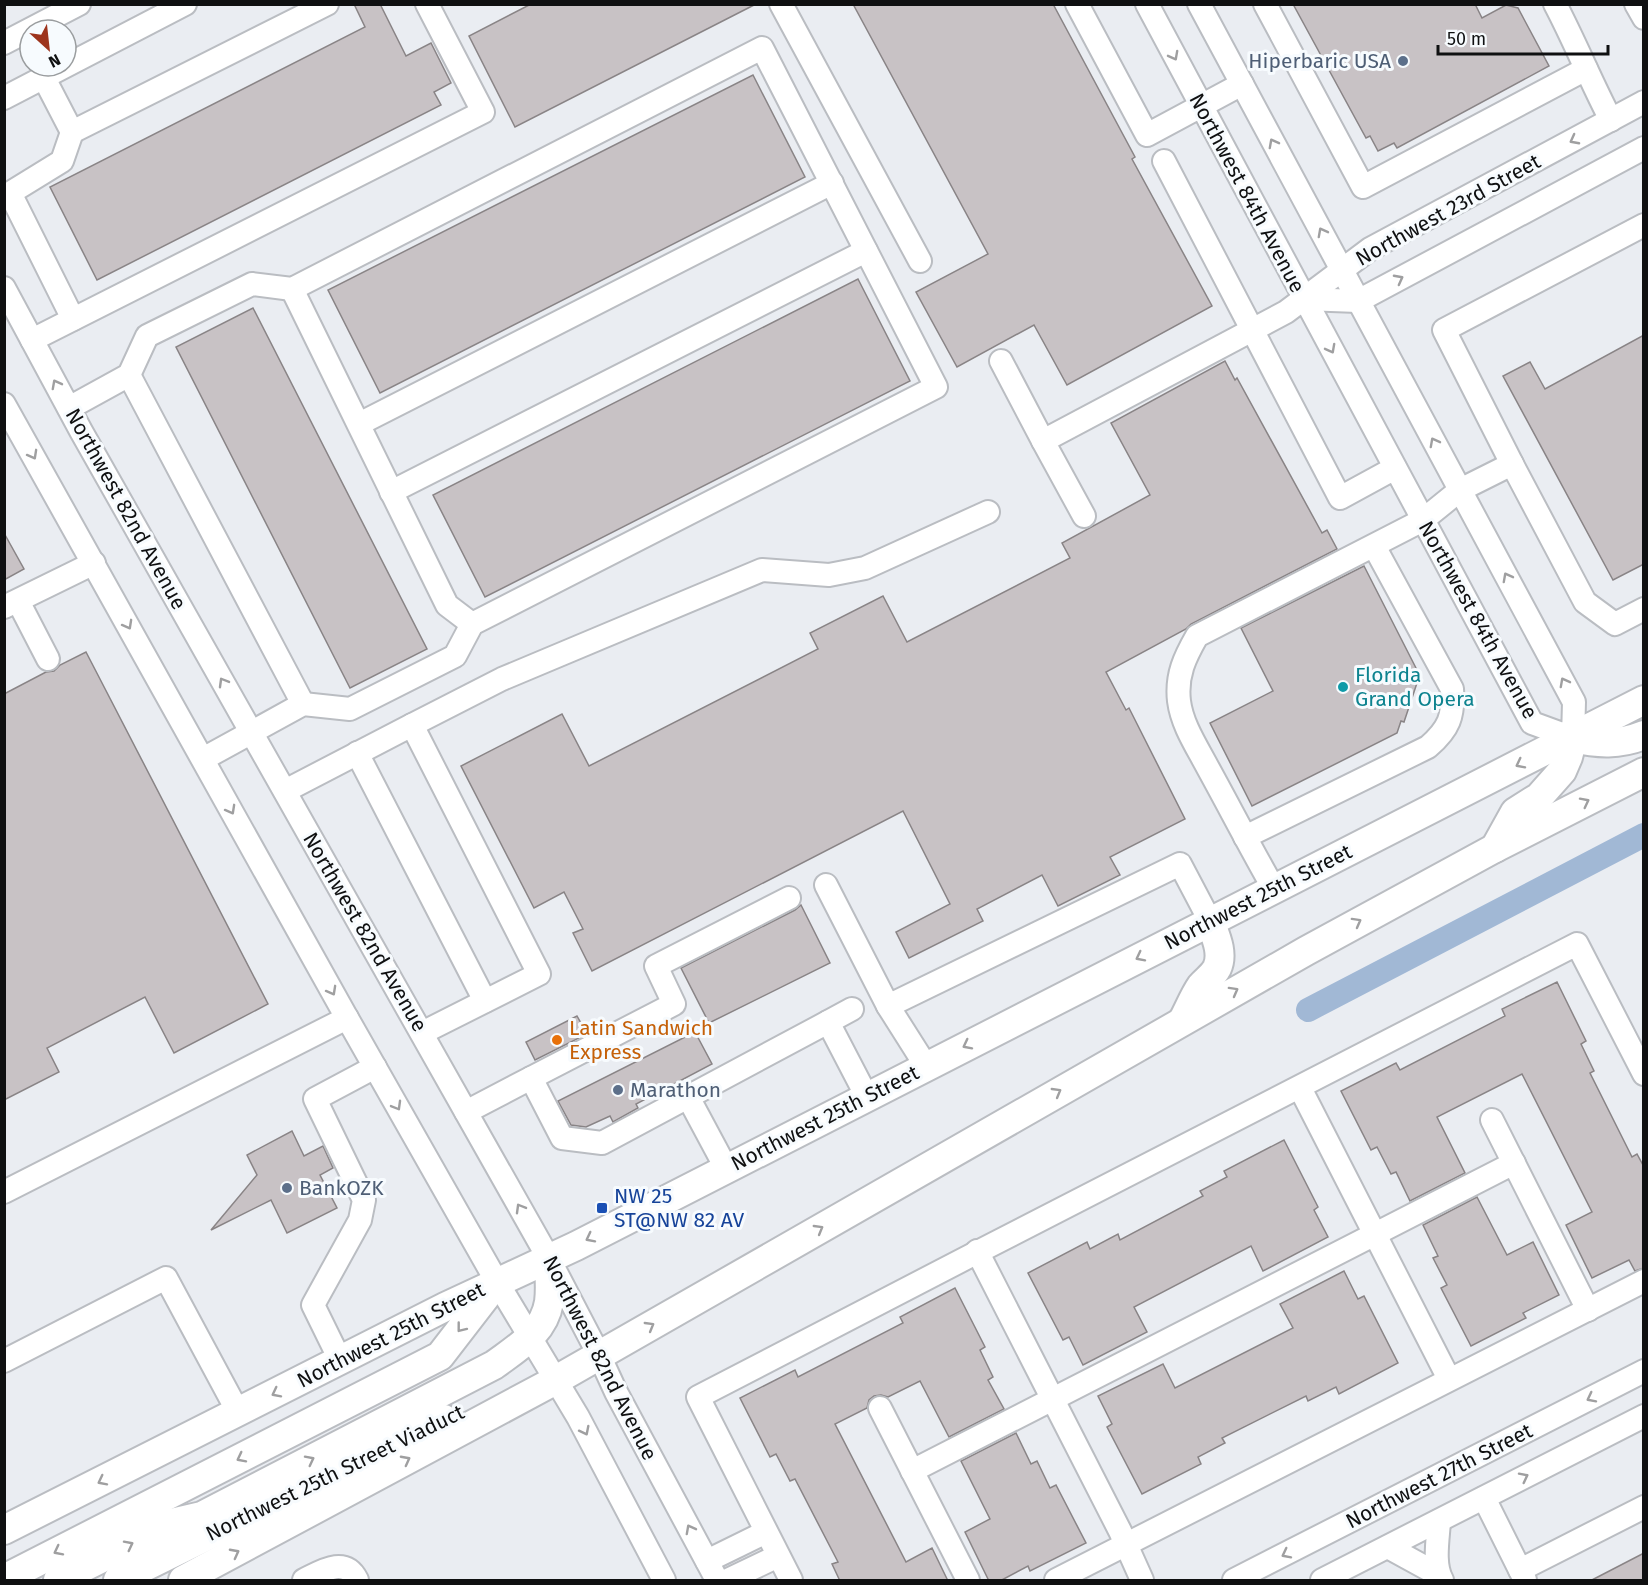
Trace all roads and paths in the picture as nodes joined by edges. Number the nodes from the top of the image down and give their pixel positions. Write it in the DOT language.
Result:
graph roads {
  1 [pos="78,4"];
  2 [pos="185,4"];
  3 [pos="327,4"];
  4 [pos="428,4"];
  5 [pos="781,4"];
  6 [pos="1077,4"];
  7 [pos="1146,4"];
  8 [pos="1199,4"];
  9 [pos="1264,4"];
  10 [pos="1555,4"];
  11 [pos="1636,4"];
  12 [pos="1644,18"];
  13 [pos="4,43"];
  14 [pos="78,60"];
  15 [pos="1586,69"];
  16 [pos="44,78"];
  17 [pos="1242,84"];
  18 [pos="4,99"];
  19 [pos="1644,102"];
  20 [pos="1201,106"];
  21 [pos="1611,120"];
  22 [pos="72,132"];
  23 [pos="1644,148"];
  24 [pos="1164,161"];
  25 [pos="832,183"];
  26 [pos="1644,225"];
  27 [pos="866,251"];
  28 [pos="920,261"];
  29 [pos="1342,270"];
  30 [pos="4,288"];
  31 [pos="292,289"];
  32 [pos="1304,299"];
  33 [pos="1358,301"];
  34 [pos="73,319"];
  35 [pos="1252,330"];
  36 [pos="32,340"];
  37 [pos="1001,362"];
  38 [pos="129,375"];
  39 [pos="4,404"];
  40 [pos="69,408"];
  41 [pos="359,424"];
  42 [pos="1043,441"];
  43 [pos="1512,464"];
  44 [pos="1395,468"];
  45 [pos="1460,490"];
  46 [pos="391,492"];
  47 [pos="988,512"];
  48 [pos="1084,516"];
  49 [pos="1423,520"];
  50 [pos="1374,546"];
  51 [pos="94,563"];
  52 [pos="11,604"];
  53 [pos="1644,609"];
  54 [pos="472,624"];
  55 [pos="48,659"];
  56 [pos="1644,700"];
  57 [pos="303,704"];
  58 [pos="412,725"];
  59 [pos="252,733"];
  60 [pos="1644,735"];
  61 [pos="1573,738"];
  62 [pos="357,753"];
  63 [pos="203,759"];
  64 [pos="1644,772"];
  65 [pos="285,791"];
  66 [pos="1245,837"];
  67 [pos="1495,848"];
  68 [pos="826,885"];
  69 [pos="1274,889"];
  70 [pos="789,898"];
  71 [pos="1210,921"];
  72 [pos="485,1001"];
  73 [pos="888,1006"];
  74 [pos="852,1009"];
  75 [pos="347,1018"];
  76 [pos="1183,1020"];
  77 [pos="828,1022"];
  78 [pos="422,1033"];
  79 [pos="926,1066"];
  80 [pos="375,1067"];
  81 [pos="1644,1074"];
  82 [pos="531,1078"];
  83 [pos="1300,1088"];
  84 [pos="688,1097"];
  85 [pos="867,1097"];
  86 [pos="466,1112"];
  87 [pos="1492,1120"];
  88 [pos="1514,1163"];
  89 [pos="726,1168"];
  90 [pos="4,1192"];
  91 [pos="1375,1234"];
  92 [pos="977,1251"];
  93 [pos="549,1259"];
  94 [pos="1644,1281"];
  95 [pos="497,1282"];
  96 [pos="1588,1310"];
  97 [pos="531,1338"];
  98 [pos="599,1355"];
  99 [pos="340,1360"];
  100 [pos="4,1361"];
  101 [pos="1644,1371"];
  102 [pos="1449,1379"];
  103 [pos="556,1380"];
  104 [pos="1052,1400"];
  105 [pos="880,1408"];
  106 [pos="238,1412"];
  107 [pos="1644,1416"];
  108 [pos="912,1471"];
  109 [pos="1484,1498"];
  110 [pos="1644,1507"];
  111 [pos="202,1516"];
  112 [pos="1438,1521"];
  113 [pos="4,1530"];
  114 [pos="766,1532"];
  115 [pos="1126,1545"];
  116 [pos="1388,1547"];
  117 [pos="778,1556"];
  118 [pos="154,1563"];
  119 [pos="712,1571"];
  120 [pos="1522,1575"];
  121 [pos="1441,1578"];
  122 [pos="4,1579"];
  123 [pos="58,1581"];
  124 [pos="118,1581"];
  125 [pos="183,1581"];
  126 [pos="304,1581"];
  127 [pos="357,1581"];
  128 [pos="664,1581"];
  129 [pos="728,1581"];
  130 [pos="791,1581"];
  131 [pos="968,1581"];
  132 [pos="1056,1581"];
  133 [pos="1142,1581"];
  134 [pos="1234,1581"];
  135 [pos="1322,1581"];
  1 -- 13 [label="street"];
  2 -- 14 [label="street"];
  3 -- 22 [label="street"];
  4 -- 34 [label="street"];
  5 -- 28 [label="street"];
  6 -- 20 [label="street"];
  7 -- 20 [label="street, Northwest 84th Avenue, one-way"];
  8 -- 17 [label="street, Northwest 84th Avenue"];
  9 -- 15 [label="street"];
  10 -- 15 [label="street"];
  11 -- 12 [label="street"];
  15 -- 21 [label="street"];
  16 -- 18 [label="street"];
  16 -- 22 [label="street"];
  17 -- 20 [label="street"];
  29 -- 17 [label="street, Northwest 84th Avenue, one-way"];
  19 -- 21 [label="street, Northwest 23rd Street"];
  20 -- 32 [label="street, Northwest 84th Avenue"];
  21 -- 29 [label="street, Northwest 23rd Street, one-way"];
  22 -- 34 [label="street"];
  33 -- 23 [label="street, Northwest 23rd Street, one-way"];
  24 -- 35 [label="street"];
  25 -- 27 [label="street"];
  25 -- 31 [label="street"];
  25 -- 41 [label="street"];
  26 -- 43 [label="street"];
  27 -- 46 [label="street"];
  27 -- 54 [label="street"];
  29 -- 32 [label="street, Northwest 23rd Street"];
  29 -- 33 [label="street, Northwest 84th Avenue"];
  30 -- 36 [label="street, Northwest 82nd Avenue"];
  31 -- 38 [label="street"];
  31 -- 41 [label="street"];
  32 -- 33 [label="street, Northwest 23rd Street"];
  32 -- 35 [label="street"];
  32 -- 44 [label="street, Northwest 84th Avenue, one-way"];
  45 -- 33 [label="street, Northwest 84th Avenue, one-way"];
  34 -- 36 [label="street"];
  35 -- 42 [label="street"];
  35 -- 44 [label="street"];
  40 -- 36 [label="street, Northwest 82nd Avenue, one-way"];
  37 -- 42 [label="street"];
  38 -- 40 [label="street"];
  38 -- 57 [label="street"];
  39 -- 51 [label="street, one-way"];
  59 -- 40 [label="street, Northwest 82nd Avenue, one-way"];
  41 -- 46 [label="street"];
  42 -- 48 [label="street"];
  43 -- 45 [label="street"];
  43 -- 53 [label="street"];
  44 -- 49 [label="street, Northwest 84th Avenue"];
  45 -- 49 [label="street"];
  61 -- 45 [label="street, Northwest 84th Avenue, one-way"];
  46 -- 54 [label="street"];
  47 -- 58 [label="street"];
  49 -- 50 [label="street"];
  49 -- 61 [label="street, Northwest 84th Avenue"];
  50 -- 66 [label="street"];
  50 -- 66 [label="street"];
  51 -- 52 [label="street"];
  51 -- 63 [label="street, one-way"];
  52 -- 55 [label="street"];
  54 -- 57 [label="street"];
  56 -- 61 [label="main road, Northwest 25th Street"];
  57 -- 59 [label="street"];
  58 -- 62 [label="street"];
  58 -- 72 [label="street"];
  59 -- 63 [label="street"];
  59 -- 65 [label="street, Northwest 82nd Avenue"];
  60 -- 61 [label="main road"];
  61 -- 67 [label="main road"];
  61 -- 69 [label="main road, Northwest 25th Street, one-way"];
  62 -- 65 [label="street"];
  62 -- 72 [label="street"];
  63 -- 75 [label="street, one-way"];
  67 -- 64 [label="main road, one-way"];
  65 -- 78 [label="street, Northwest 82nd Avenue"];
  66 -- 69 [label="street"];
  76 -- 67 [label="main road, one-way"];
  68 -- 73 [label="street"];
  69 -- 71 [label="main road, Northwest 25th Street"];
  70 -- 82 [label="street"];
  71 -- 73 [label="street"];
  71 -- 76 [label="main road"];
  71 -- 79 [label="main road, Northwest 25th Street, one-way"];
  72 -- 78 [label="street"];
  73 -- 79 [label="street"];
  74 -- 77 [label="street"];
  75 -- 80 [label="street"];
  75 -- 90 [label="street"];
  98 -- 76 [label="main road, one-way"];
  77 -- 84 [label="street"];
  77 -- 85 [label="street"];
  78 -- 86 [label="street, Northwest 82nd Avenue"];
  79 -- 85 [label="main road, Northwest 25th Street"];
  80 -- 95 [label="street, one-way"];
  80 -- 99 [label="street"];
  81 -- 83 [label="street"];
  82 -- 84 [label="street"];
  82 -- 86 [label="street"];
  83 -- 91 [label="street"];
  83 -- 92 [label="street"];
  84 -- 89 [label="street"];
  85 -- 89 [label="main road, Northwest 25th Street"];
  93 -- 86 [label="street, Northwest 82nd Avenue, one-way"];
  87 -- 88 [label="street"];
  88 -- 91 [label="street"];
  88 -- 96 [label="street"];
  89 -- 93 [label="main road, Northwest 25th Street, one-way"];
  91 -- 102 [label="street"];
  91 -- 104 [label="street"];
  92 -- 104 [label="street"];
  92 -- 114 [label="street"];
  93 -- 95 [label="main road, Northwest 25th Street"];
  93 -- 97 [label="main road"];
  93 -- 98 [label="street, Northwest 82nd Avenue"];
  94 -- 96 [label="street"];
  95 -- 97 [label="street"];
  95 -- 99 [label="main road, Northwest 25th Street"];
  95 -- 122 [label="main road, one-way"];
  96 -- 102 [label="street"];
  97 -- 103 [label="street"];
  111 -- 97 [label="main road, one-way"];
  98 -- 103 [label="main road"];
  119 -- 98 [label="street, Northwest 82nd Avenue, one-way"];
  99 -- 106 [label="main road, Northwest 25th Street, one-way"];
  100 -- 106 [label="street"];
  101 -- 134 [label="street, Northwest 27th Street, one-way"];
  102 -- 115 [label="street"];
  103 -- 118 [label="main road, Northwest 25th Street Viaduct"];
  125 -- 103 [label="main road, one-way"];
  103 -- 128 [label="street, one-way"];
  104 -- 108 [label="street"];
  104 -- 115 [label="street"];
  105 -- 108 [label="street"];
  106 -- 113 [label="main road, Northwest 25th Street, one-way"];
  109 -- 107 [label="street, Northwest 27th Street, one-way"];
  108 -- 131 [label="street"];
  109 -- 112 [label="street, Northwest 27th Street"];
  109 -- 120 [label="street"];
  110 -- 120 [label="street"];
  111 -- 118 [label="main road"];
  123 -- 111 [label="main road, one-way"];
  112 -- 116 [label="street, Northwest 27th Street"];
  112 -- 121 [label="street"];
  114 -- 117 [label="street"];
  114 -- 119 [label="street"];
  115 -- 132 [label="street"];
  115 -- 133 [label="street"];
  116 -- 121 [label="street"];
  116 -- 135 [label="street, Northwest 27th Street"];
  117 -- 129 [label="street"];
  117 -- 130 [label="street"];
  118 -- 124 [label="main road, Northwest 25th Street Viaduct"];
  126 -- 127 [label="street"];
}
